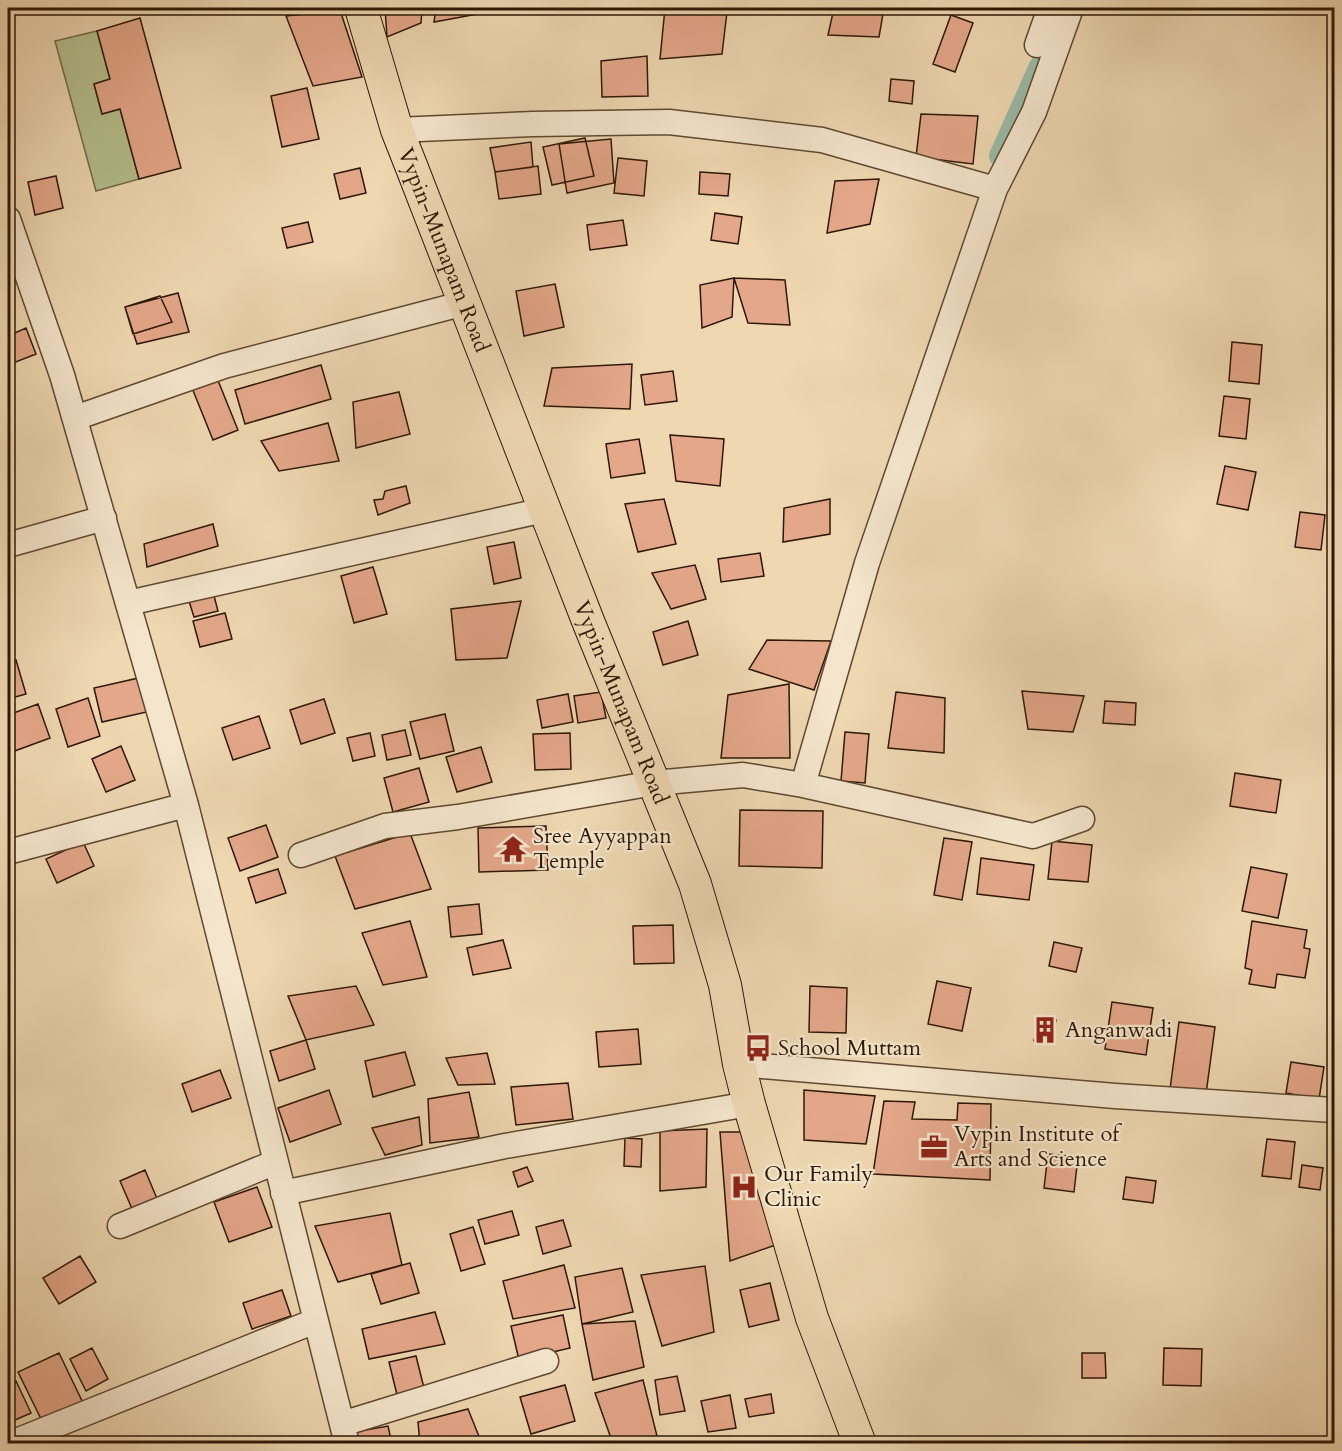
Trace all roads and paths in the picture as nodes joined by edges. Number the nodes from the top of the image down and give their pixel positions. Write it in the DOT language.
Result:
graph roads {
  1 [pos="361,8"];
  2 [pos="1050,8"];
  3 [pos="1071,8"];
  4 [pos="1036,45"];
  5 [pos="398,130"];
  6 [pos="995,189"];
  7 [pos="8,219"];
  8 [pos="465,303"];
  9 [pos="75,418"];
  10 [pos="544,510"];
  11 [pos="104,518"];
  12 [pos="8,545"];
  13 [pos="128,603"];
  14 [pos="654,783"];
  15 [pos="803,785"];
  16 [pos="186,805"];
  17 [pos="1082,819"];
  18 [pos="8,852"];
  19 [pos="300,855"];
  20 [pos="740,1064"];
  21 [pos="749,1104"];
  22 [pos="1335,1110"];
  23 [pos="276,1162"];
  24 [pos="283,1193"];
  25 [pos="120,1226"];
  26 [pos="315,1321"];
  27 [pos="546,1361"];
  28 [pos="344,1434"];
  29 [pos="9,1443"];
  30 [pos="860,1443"];
  1 -- 5 [label="main road, Vypin-Munapam Road"];
  2 -- 4 [label="street"];
  3 -- 6 [label="street"];
  5 -- 6 [label="street"];
  5 -- 8 [label="main road, Vypin-Munapam Road"];
  6 -- 15 [label="street"];
  7 -- 9 [label="street"];
  8 -- 9 [label="street"];
  8 -- 10 [label="main road, Vypin-Munapam Road"];
  9 -- 11 [label="street"];
  10 -- 13 [label="street"];
  10 -- 14 [label="main road, Vypin-Munapam Road"];
  11 -- 12 [label="street"];
  11 -- 13 [label="street"];
  13 -- 16 [label="street"];
  14 -- 15 [label="street"];
  14 -- 19 [label="street"];
  14 -- 20 [label="main road, Vypin-Munapam Road"];
  15 -- 17 [label="street"];
  16 -- 18 [label="street"];
  16 -- 23 [label="street"];
  20 -- 21 [label="main road, Vypin-Munapam Road"];
  20 -- 22 [label="street"];
  21 -- 24 [label="street"];
  21 -- 30 [label="main road, Vypin-Munapam Road"];
  23 -- 24 [label="street"];
  23 -- 25 [label="street"];
  24 -- 26 [label="street"];
  26 -- 28 [label="street"];
  26 -- 29 [label="street"];
  27 -- 28 [label="street"];
}
